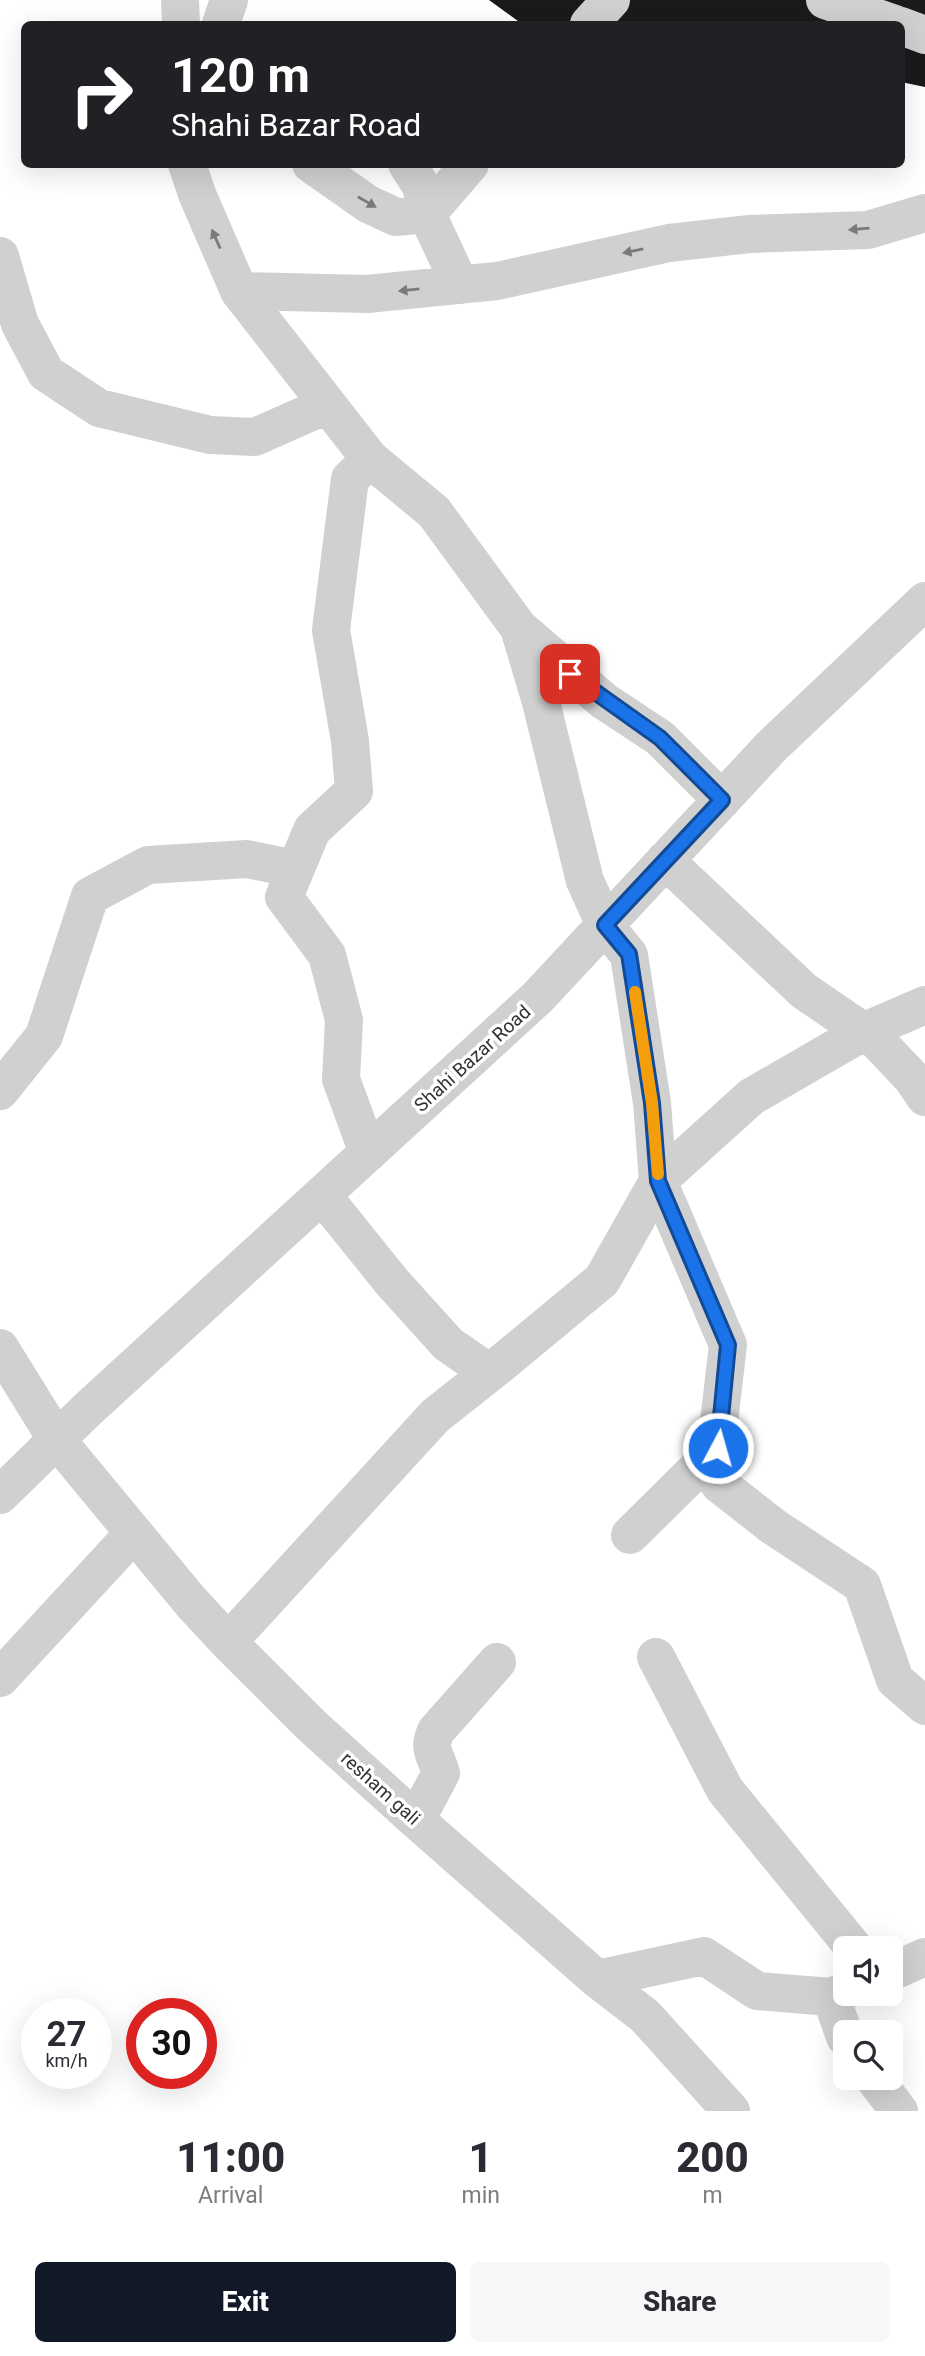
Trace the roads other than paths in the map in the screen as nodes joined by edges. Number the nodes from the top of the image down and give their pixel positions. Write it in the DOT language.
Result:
graph roads {
  1 [pos="180,0"];
  2 [pos="229,0"];
  3 [pos="611,0"];
  4 [pos="832,1"];
  5 [pos="181,21"];
  6 [pos="222,21"];
  7 [pos="592,21"];
  8 [pos="887,21"];
  9 [pos="905,27"];
  10 [pos="925,34"];
  11 [pos="188,168"];
  12 [pos="316,168"];
  13 [pos="410,168"];
  14 [pos="467,168"];
  15 [pos="925,213"];
  16 [pos="428,214"];
  17 [pos="0,256"];
  18 [pos="460,285"];
  19 [pos="239,292"];
  20 [pos="327,405"];
  21 [pos="370,459"];
  22 [pos="925,601"];
  23 [pos="519,628"];
  24 [pos="722,800"];
  25 [pos="665,860"];
  26 [pos="295,869"];
  27 [pos="605,925"];
  28 [pos="925,1005"];
  29 [pos="865,1031"];
  30 [pos="0,1091"];
  31 [pos="925,1097"];
  32 [pos="368,1153"];
  33 [pos="658,1181"];
  34 [pos="322,1195"];
  35 [pos="0,1348"];
  36 [pos="497,1367"];
  37 [pos="57,1440"];
  38 [pos="718,1448"];
  39 [pos="0,1495"];
  40 [pos="134,1533"];
  41 [pos="630,1535"];
  42 [pos="228,1642"];
  43 [pos="656,1657"];
  44 [pos="497,1662"];
  45 [pos="0,1678"];
  46 [pos="925,1706"];
  47 [pos="416,1820"];
  48 [pos="845,1936"];
  49 [pos="925,1957"];
  50 [pos="903,1967"];
  51 [pos="597,1979"];
  52 [pos="833,1994"];
  53 [pos="883,2090"];
  54 [pos="731,2111"];
  55 [pos="899,2111"];
  1 -- 5 [label="street"];
  2 -- 6 [label="street"];
  3 -- 7 [label="street"];
  4 -- 8 [label="street"];
  9 -- 10 [label="street"];
  19 -- 11 [label="street, one-way"];
  12 -- 16 [label="street, one-way"];
  13 -- 16 [label="street"];
  14 -- 16 [label="street"];
  15 -- 18 [label="street, one-way"];
  16 -- 18 [label="street"];
  17 -- 20 [label="street"];
  18 -- 19 [label="street, one-way"];
  19 -- 20 [label="street"];
  20 -- 21 [label="street"];
  21 -- 23 [label="street"];
  21 -- 26 [label="street"];
  22 -- 24 [label="street, Shahi Bazar Road"];
  23 -- 24 [label="street"];
  23 -- 27 [label="street"];
  24 -- 25 [label="street, Shahi Bazar Road"];
  25 -- 27 [label="street, Shahi Bazar Road"];
  25 -- 29 [label="street"];
  26 -- 30 [label="street"];
  26 -- 32 [label="street"];
  27 -- 32 [label="street, Shahi Bazar Road"];
  27 -- 33 [label="street"];
  28 -- 29 [label="street"];
  29 -- 31 [label="street"];
  29 -- 33 [label="street"];
  32 -- 34 [label="street, Shahi Bazar Road"];
  33 -- 36 [label="street"];
  33 -- 38 [label="street"];
  34 -- 36 [label="street"];
  34 -- 37 [label="street, Shahi Bazar Road"];
  35 -- 37 [label="street, resham gali"];
  36 -- 42 [label="street"];
  37 -- 39 [label="street, Shahi Bazar Road"];
  37 -- 40 [label="street, resham gali"];
  38 -- 41 [label="street"];
  38 -- 46 [label="street"];
  40 -- 42 [label="street, resham gali"];
  40 -- 45 [label="street"];
  42 -- 47 [label="street, resham gali"];
  43 -- 48 [label="street"];
  44 -- 47 [label="street"];
  47 -- 51 [label="street, resham gali"];
  49 -- 50 [label="street"];
  51 -- 52 [label="street"];
  51 -- 54 [label="street, resham gali"];
  53 -- 55 [label="street"];
}
